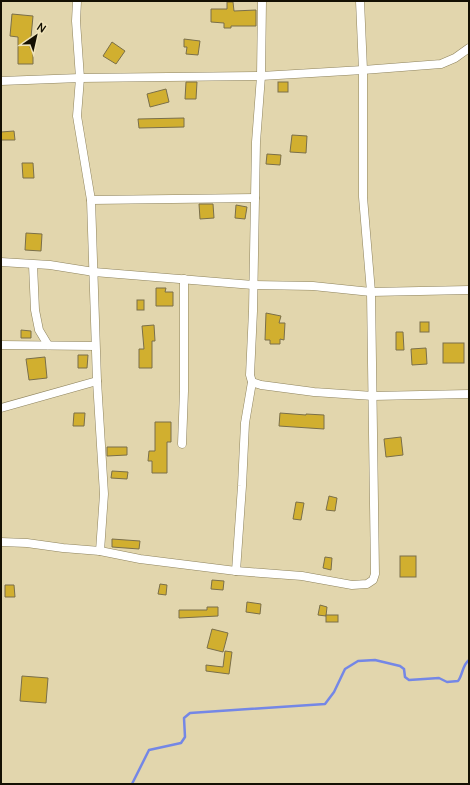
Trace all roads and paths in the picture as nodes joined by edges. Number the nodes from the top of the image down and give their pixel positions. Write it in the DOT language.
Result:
graph roads {
  1 [pos="77,1"];
  2 [pos="262,1"];
  3 [pos="360,1"];
  4 [pos="469,48"];
  5 [pos="363,70"];
  6 [pos="261,76"];
  7 [pos="80,78"];
  8 [pos="1,81"];
  9 [pos="255,198"];
  10 [pos="91,200"];
  11 [pos="1,262"];
  12 [pos="33,265"];
  13 [pos="94,272"];
  14 [pos="184,279"];
  15 [pos="253,285"];
  16 [pos="469,290"];
  17 [pos="371,292"];
  18 [pos="1,344"];
  19 [pos="48,345"];
  20 [pos="95,346"];
  21 [pos="97,381"];
  22 [pos="252,382"];
  23 [pos="469,394"];
  24 [pos="373,396"];
  25 [pos="1,408"];
  26 [pos="182,444"];
  27 [pos="1,542"];
  28 [pos="100,551"];
  29 [pos="236,571"];
  1 -- 7 [label="street"];
  2 -- 6 [label="street"];
  3 -- 5 [label="street"];
  4 -- 5 [label="street"];
  5 -- 6 [label="street"];
  5 -- 17 [label="street"];
  6 -- 7 [label="street"];
  6 -- 9 [label="street"];
  7 -- 8 [label="street"];
  7 -- 10 [label="street"];
  9 -- 10 [label="street"];
  9 -- 15 [label="street"];
  10 -- 13 [label="street"];
  11 -- 12 [label="street"];
  12 -- 13 [label="street"];
  12 -- 19 [label="street"];
  13 -- 14 [label="street"];
  13 -- 20 [label="street"];
  14 -- 15 [label="street"];
  14 -- 26 [label="street"];
  15 -- 17 [label="street"];
  15 -- 22 [label="street"];
  16 -- 17 [label="street"];
  17 -- 24 [label="street"];
  18 -- 19 [label="street"];
  19 -- 20 [label="street"];
  20 -- 21 [label="street"];
  21 -- 25 [label="street"];
  21 -- 28 [label="street"];
  22 -- 24 [label="street"];
  22 -- 29 [label="street"];
  23 -- 24 [label="street"];
  24 -- 29 [label="street"];
  27 -- 28 [label="street"];
  28 -- 29 [label="street"];
}
